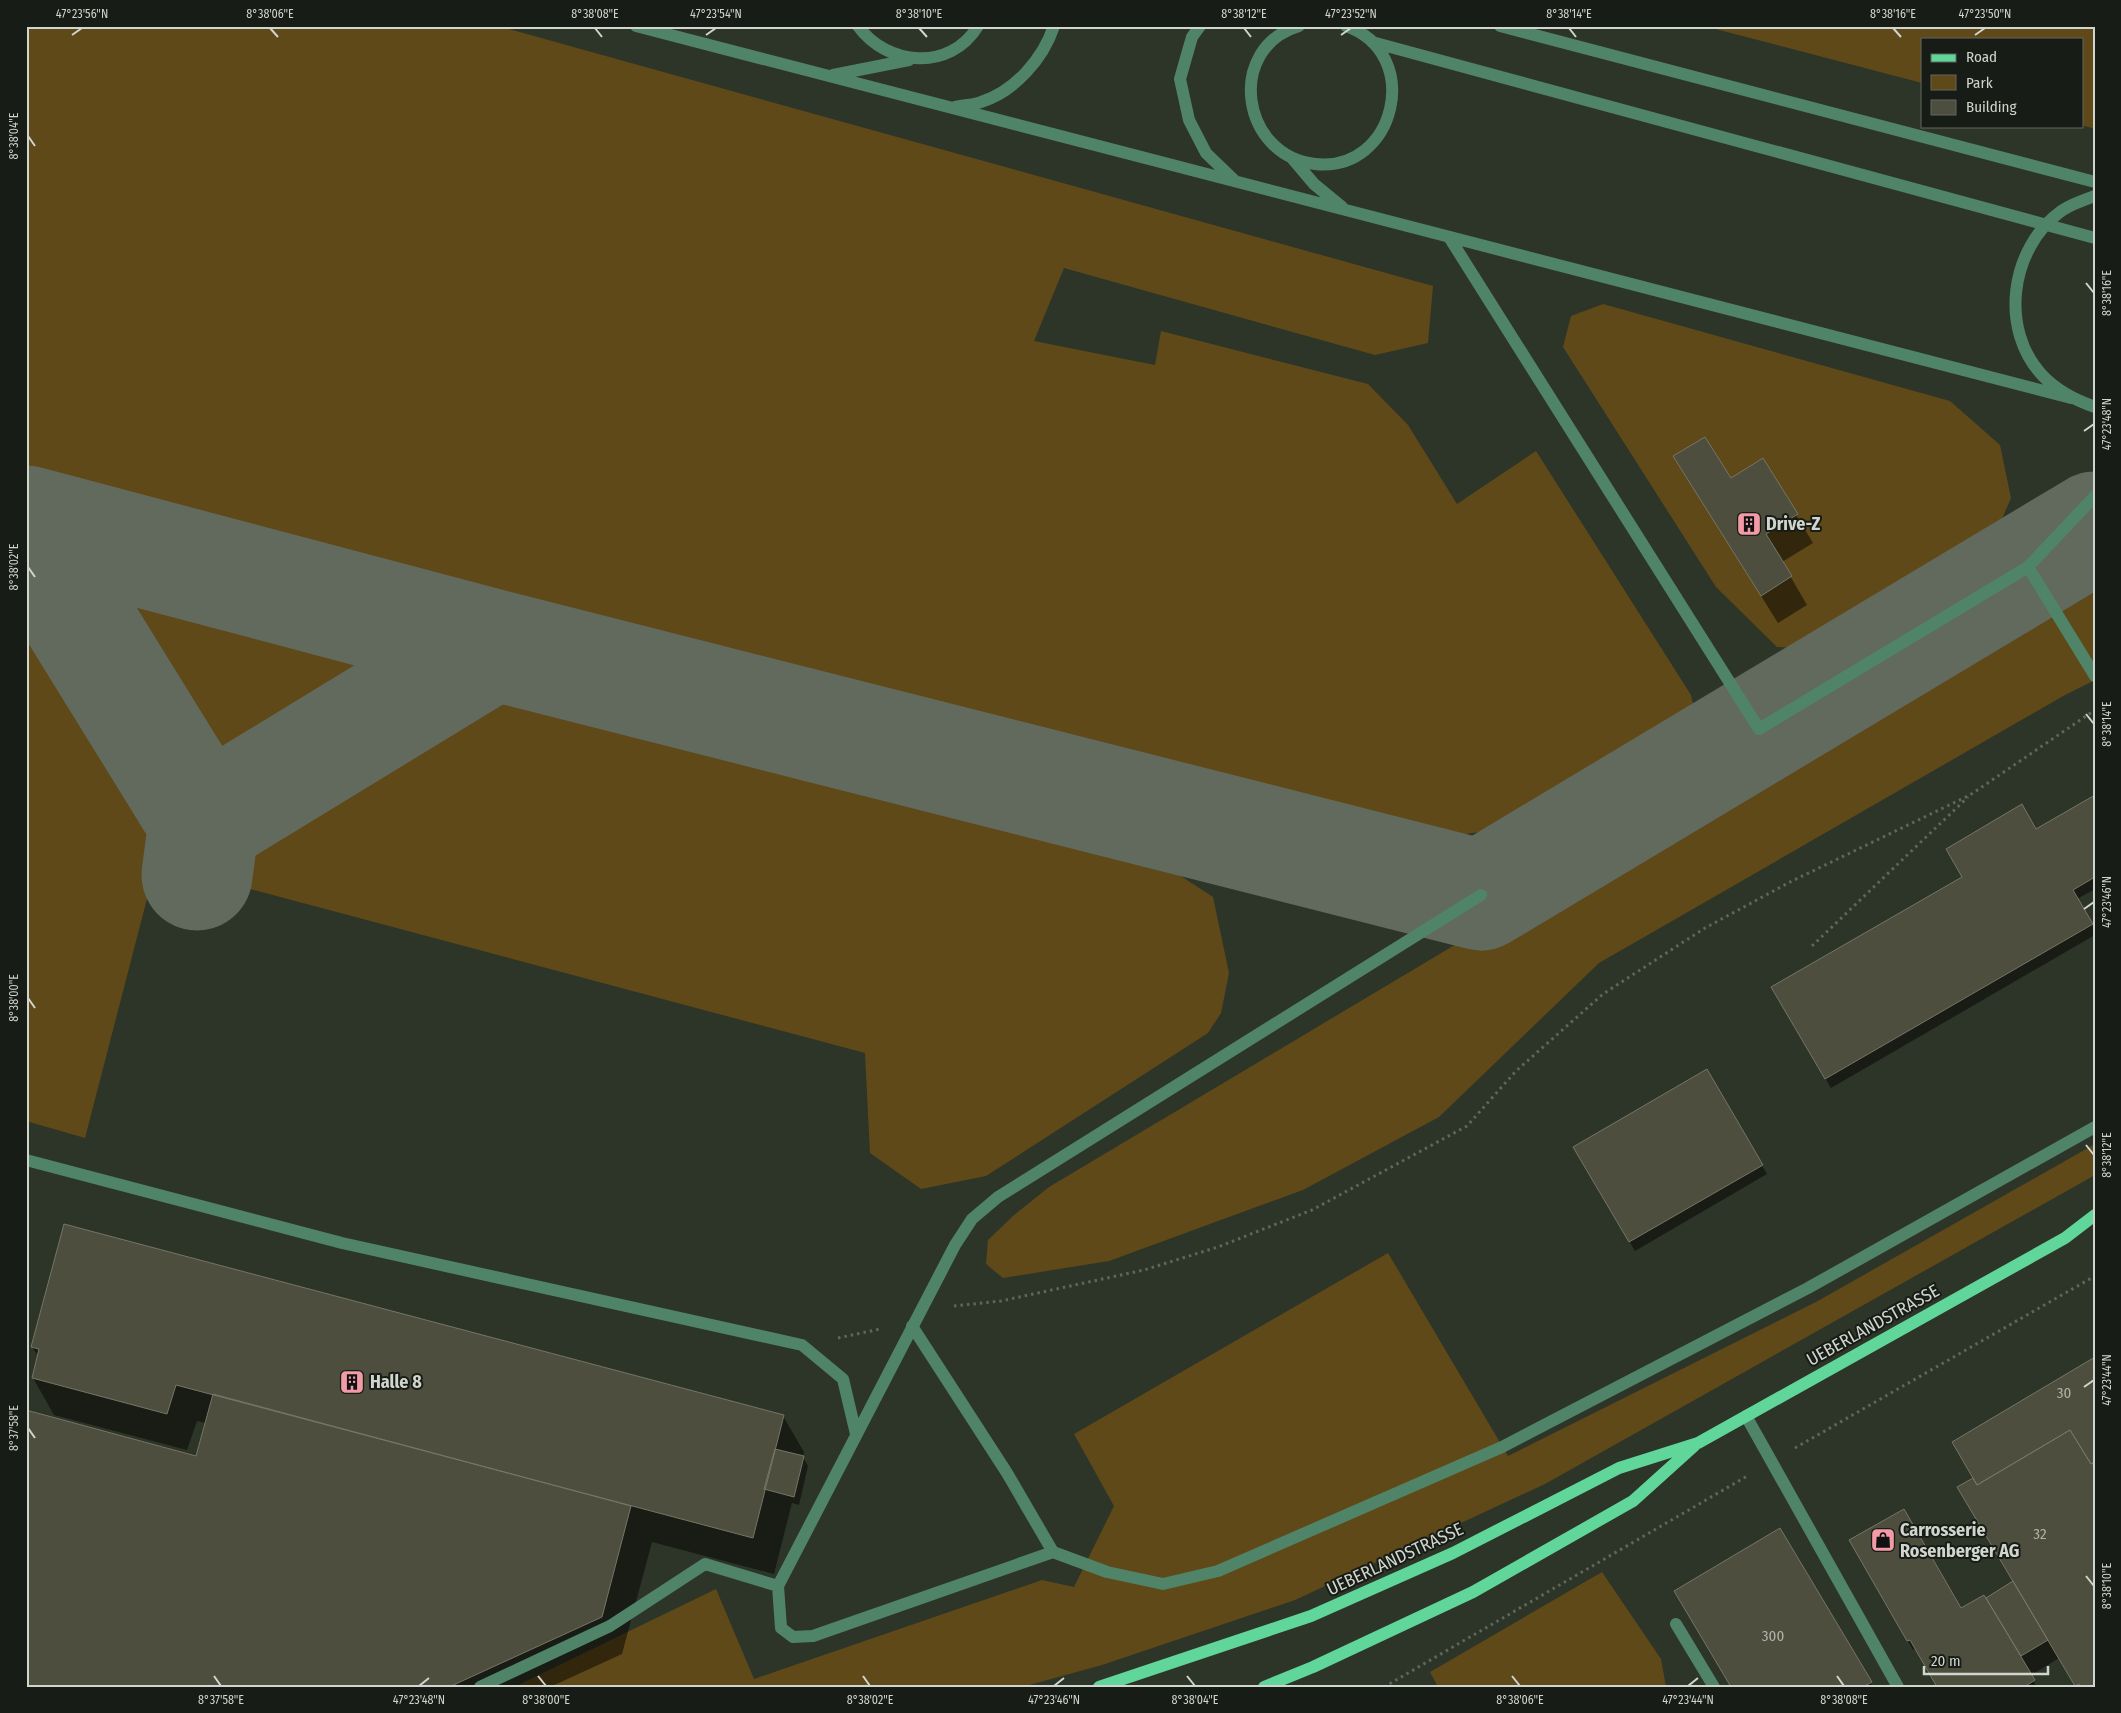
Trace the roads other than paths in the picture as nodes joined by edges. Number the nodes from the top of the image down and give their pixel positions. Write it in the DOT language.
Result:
graph roads {
  1 [pos="636,26"];
  2 [pos="978,26"];
  3 [pos="1054,26"];
  4 [pos="1200,26"];
  5 [pos="1299,26"];
  6 [pos="1346,26"];
  7 [pos="1500,26"];
  8 [pos="857,27"];
  9 [pos="1372,42"];
  10 [pos="912,59"];
  11 [pos="828,76"];
  12 [pos="950,107"];
  13 [pos="1292,158"];
  14 [pos="1235,182"];
  15 [pos="2095,182"];
  16 [pos="2095,196"];
  17 [pos="1346,211"];
  18 [pos="2047,225"];
  19 [pos="1449,237"];
  20 [pos="2095,238"];
  21 [pos="2071,398"];
  22 [pos="2095,407"];
  23 [pos="2095,496"];
  24 [pos="2028,567"];
  25 [pos="2095,676"];
  26 [pos="1481,895"];
  27 [pos="2095,1128"];
  28 [pos="26,1160"];
  29 [pos="2095,1215"];
  30 [pos="2095,1227"];
  31 [pos="2064,1238"];
  32 [pos="912,1326"];
  33 [pos="1746,1416"];
  34 [pos="856,1434"];
  35 [pos="1698,1443"];
  36 [pos="1053,1552"];
  37 [pos="778,1586"];
  38 [pos="1676,1624"];
  39 [pos="480,1687"];
  40 [pos="1099,1687"];
  41 [pos="1264,1687"];
  42 [pos="1714,1687"];
  43 [pos="1898,1687"];
  1 -- 11 [label="lane"];
  2 -- 10 [label="lane"];
  3 -- 12 [label="lane"];
  4 -- 14 [label="lane"];
  5 -- 13 [label="lane"];
  6 -- 9 [label="lane"];
  7 -- 15 [label="lane"];
  8 -- 10 [label="lane"];
  9 -- 13 [label="lane"];
  9 -- 18 [label="lane"];
  10 -- 11 [label="lane"];
  11 -- 12 [label="lane"];
  12 -- 14 [label="lane"];
  13 -- 17 [label="lane"];
  14 -- 17 [label="lane"];
  16 -- 18 [label="lane"];
  17 -- 19 [label="lane"];
  18 -- 20 [label="lane"];
  18 -- 21 [label="lane"];
  19 -- 21 [label="lane"];
  19 -- 24 [label="lane"];
  21 -- 22 [label="lane"];
  23 -- 24 [label="lane"];
  24 -- 25 [label="lane"];
  26 -- 32 [label="lane"];
  27 -- 36 [label="lane"];
  28 -- 34 [label="lane"];
  29 -- 31 [label="main road, UEBERLANDSTRASSE"];
  30 -- 31 [label="main road, UEBERLANDSTRASSE"];
  31 -- 33 [label="main road, UEBERLANDSTRASSE"];
  32 -- 34 [label="lane"];
  32 -- 36 [label="lane"];
  33 -- 35 [label="main road, UEBERLANDSTRASSE"];
  33 -- 43 [label="lane"];
  34 -- 37 [label="lane"];
  35 -- 40 [label="main road, UEBERLANDSTRASSE"];
  35 -- 41 [label="main road, UEBERLANDSTRASSE"];
  36 -- 37 [label="lane"];
  37 -- 39 [label="lane"];
  38 -- 42 [label="lane"];
}
